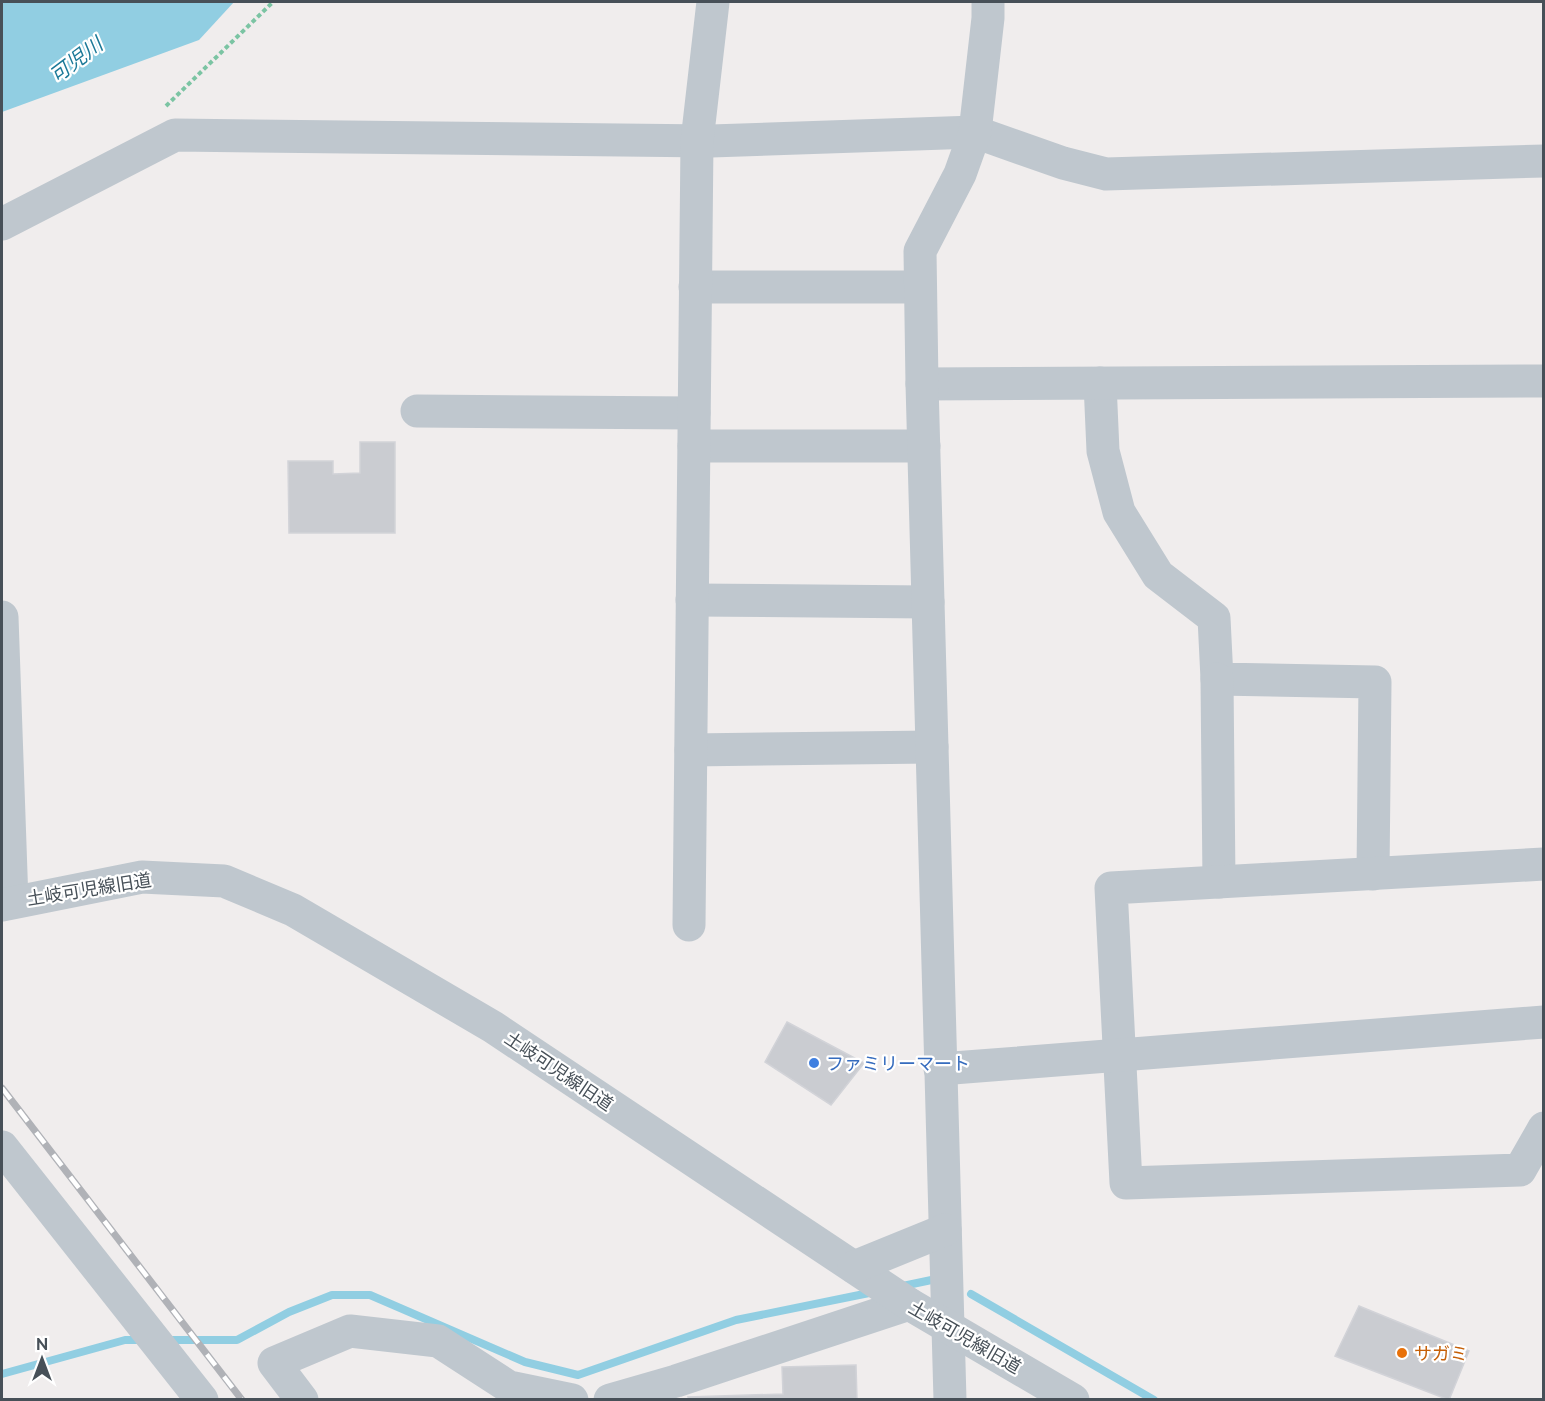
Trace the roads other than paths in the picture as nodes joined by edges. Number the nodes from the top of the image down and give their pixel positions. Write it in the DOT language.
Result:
graph roads {
  1 [pos="712,2"];
  2 [pos="988,2"];
  3 [pos="975,132"];
  4 [pos="697,141"];
  5 [pos="1544,161"];
  6 [pos="2,224"];
  7 [pos="695,287"];
  8 [pos="920,287"];
  9 [pos="1544,381"];
  10 [pos="1100,383"];
  11 [pos="922,384"];
  12 [pos="417,411"];
  13 [pos="694,413"];
  14 [pos="694,446"];
  15 [pos="924,446"];
  16 [pos="692,600"];
  17 [pos="928,602"];
  18 [pos="2,617"];
  19 [pos="1217,679"];
  20 [pos="932,747"];
  21 [pos="691,750"];
  22 [pos="1544,864"];
  23 [pos="1373,874"];
  24 [pos="1219,882"];
  25 [pos="7,903"];
  26 [pos="689,925"];
  27 [pos="1544,1022"];
  28 [pos="1119,1055"];
  29 [pos="940,1069"];
  30 [pos="1544,1128"];
  31 [pos="2,1148"];
  32 [pos="945,1230"];
  33 [pos="860,1272"];
  34 [pos="909,1304"];
  35 [pos="948,1325"];
  36 [pos="202,1400"];
  37 [pos="302,1400"];
  38 [pos="572,1400"];
  39 [pos="610,1400"];
  40 [pos="950,1400"];
  41 [pos="1073,1400"];
  1 -- 4 [label="street"];
  2 -- 3 [label="street"];
  3 -- 4 [label="street"];
  3 -- 5 [label="street"];
  3 -- 8 [label="street"];
  4 -- 6 [label="street"];
  4 -- 7 [label="street"];
  7 -- 8 [label="street"];
  7 -- 13 [label="street"];
  8 -- 11 [label="street"];
  9 -- 10 [label="street"];
  10 -- 11 [label="street"];
  10 -- 19 [label="street"];
  11 -- 15 [label="street"];
  12 -- 13 [label="street"];
  13 -- 14 [label="street"];
  14 -- 15 [label="street"];
  14 -- 16 [label="street"];
  15 -- 17 [label="street"];
  16 -- 17 [label="street"];
  16 -- 21 [label="street"];
  17 -- 20 [label="street"];
  18 -- 25 [label="street"];
  19 -- 23 [label="street"];
  19 -- 24 [label="street"];
  20 -- 21 [label="street"];
  20 -- 29 [label="street"];
  21 -- 26 [label="street"];
  22 -- 23 [label="street"];
  23 -- 24 [label="street"];
  24 -- 28 [label="street"];
  25 -- 33 [label="street, 土岐可児線旧道"];
  27 -- 28 [label="street"];
  28 -- 29 [label="street"];
  28 -- 30 [label="street"];
  29 -- 32 [label="street"];
  31 -- 36 [label="street"];
  32 -- 33 [label="street"];
  32 -- 35 [label="street"];
  33 -- 34 [label="street, 土岐可児線旧道"];
  34 -- 35 [label="street, 土岐可児線旧道"];
  34 -- 39 [label="street"];
  35 -- 40 [label="street"];
  35 -- 41 [label="street, 土岐可児線旧道"];
  37 -- 38 [label="street"];
}
